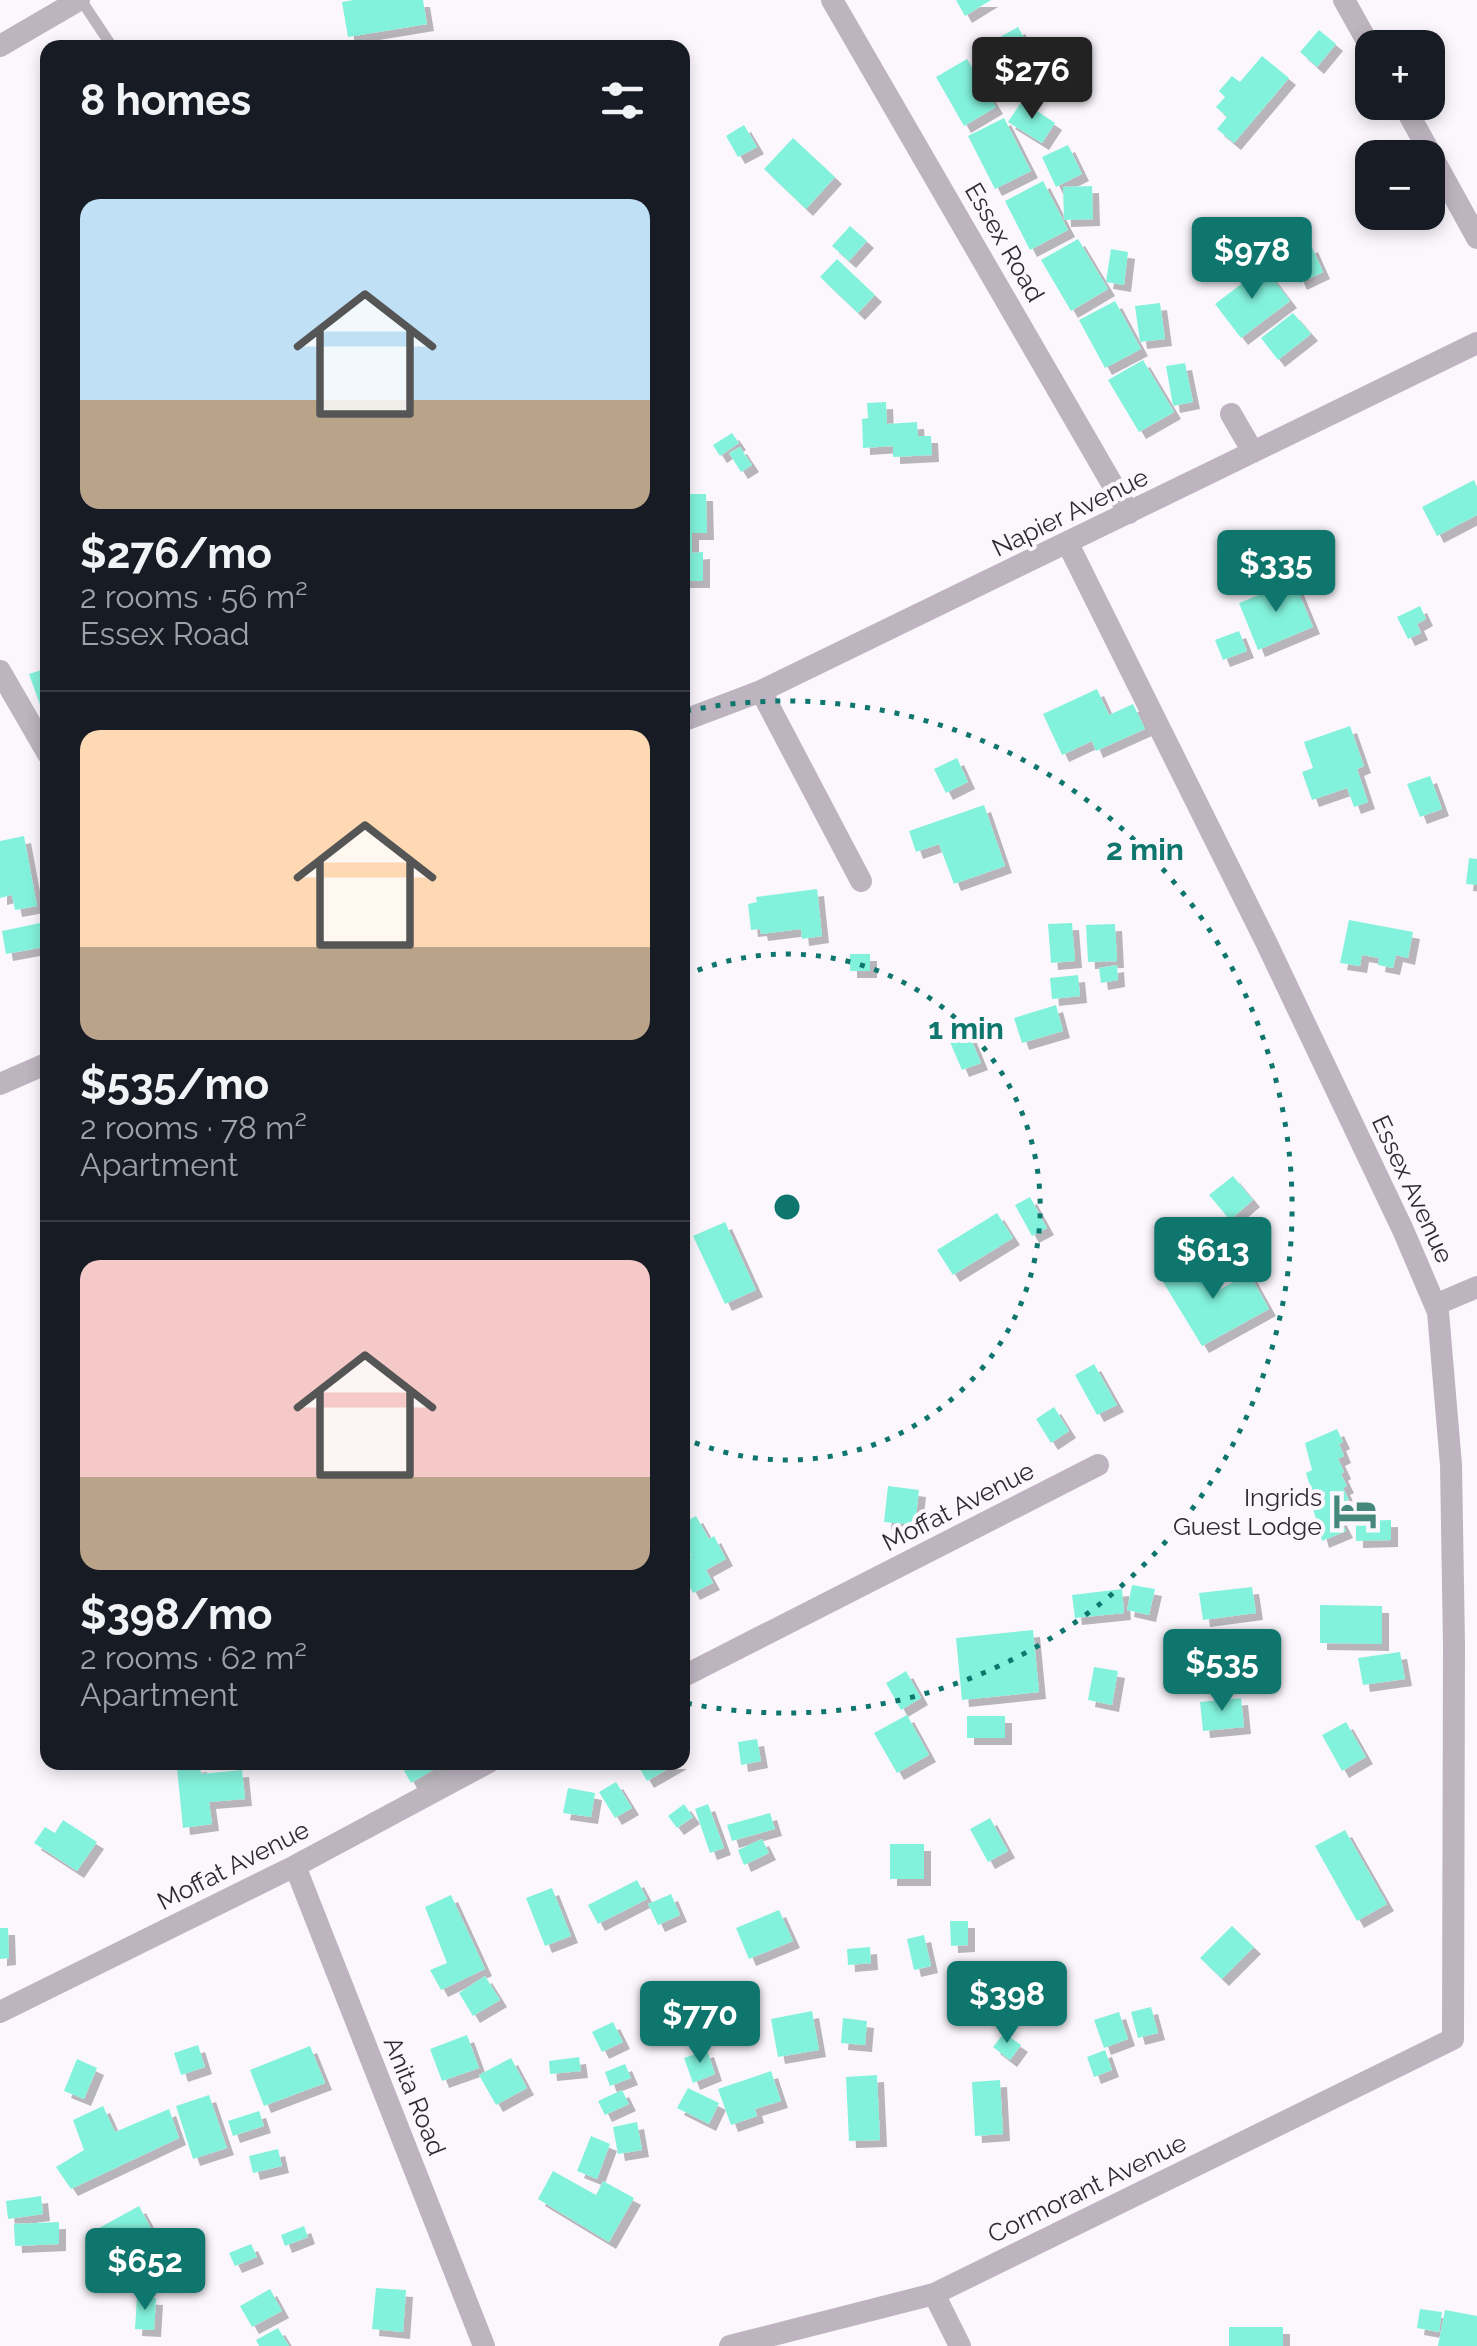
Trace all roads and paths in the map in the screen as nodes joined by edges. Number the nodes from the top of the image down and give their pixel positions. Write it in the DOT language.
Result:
graph roads {
  1 [pos="80,0"];
  2 [pos="832,0"];
  3 [pos="1344,0"];
  4 [pos="1361,30"];
  5 [pos="108,40"];
  6 [pos="0,46"];
  7 [pos="1412,120"];
  8 [pos="1477,238"];
  9 [pos="1477,343"];
  10 [pos="1231,414"];
  11 [pos="1253,452"];
  12 [pos="1129,513"];
  13 [pos="1068,544"];
  14 [pos="0,671"];
  15 [pos="762,691"];
  16 [pos="690,718"];
  17 [pos="40,740"];
  18 [pos="861,881"];
  19 [pos="40,1067"];
  20 [pos="0,1084"];
  21 [pos="1477,1287"];
  22 [pos="1435,1306"];
  23 [pos="1098,1465"];
  24 [pos="690,1673"];
  25 [pos="474,1770"];
  26 [pos="294,1866"];
  27 [pos="0,2012"];
  28 [pos="1453,2039"];
  29 [pos="934,2294"];
  30 [pos="484,2346"];
  31 [pos="730,2346"];
  32 [pos="960,2346"];
  1 -- 5 [label="lane"];
  1 -- 6 [label="street"];
  2 -- 12 [label="street, Essex Road"];
  3 -- 4 [label="street"];
  7 -- 8 [label="street"];
  9 -- 11 [label="street, Napier Avenue"];
  10 -- 11 [label="street"];
  11 -- 12 [label="street, Napier Avenue"];
  12 -- 13 [label="street, Napier Avenue"];
  13 -- 15 [label="street, Napier Avenue"];
  13 -- 22 [label="street, Essex Avenue"];
  14 -- 17 [label="street"];
  15 -- 16 [label="street, Napier Avenue"];
  15 -- 18 [label="street"];
  19 -- 20 [label="street"];
  21 -- 22 [label="street"];
  22 -- 28 [label="street, Essex Avenue"];
  23 -- 24 [label="street, Moffat Avenue"];
  25 -- 26 [label="street, Moffat Avenue"];
  26 -- 27 [label="street, Moffat Avenue"];
  26 -- 30 [label="street, Anita Road"];
  28 -- 29 [label="street, Cormorant Avenue"];
  29 -- 31 [label="street, Cormorant Avenue"];
  29 -- 32 [label="street"];
}
